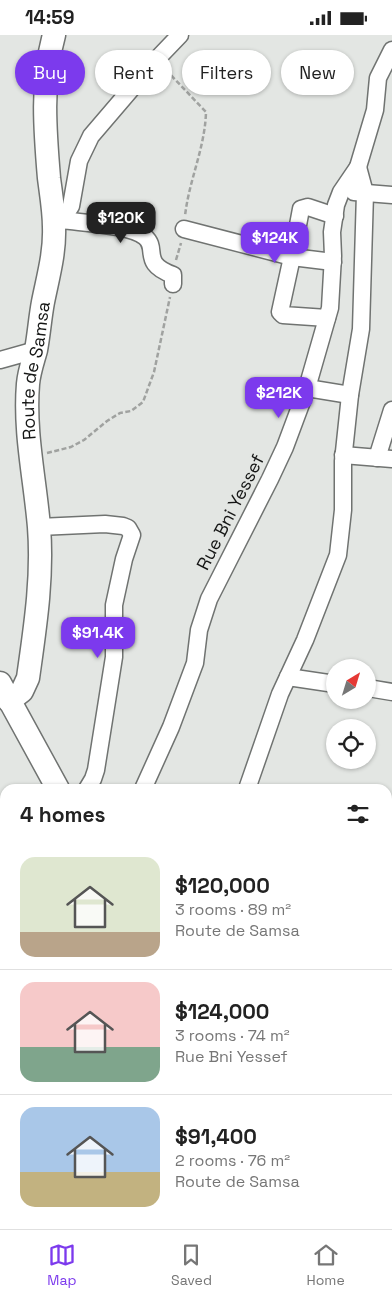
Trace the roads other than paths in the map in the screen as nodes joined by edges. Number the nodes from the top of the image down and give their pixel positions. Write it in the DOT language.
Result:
graph roads {
  1 [pos="54,35"];
  2 [pos="180,35"];
  3 [pos="392,49"];
  4 [pos="385,81"];
  5 [pos="358,167"];
  6 [pos="341,192"];
  7 [pos="365,193"];
  8 [pos="392,195"];
  9 [pos="335,216"];
  10 [pos="58,224"];
  11 [pos="184,229"];
  12 [pos="292,257"];
  13 [pos="333,262"];
  14 [pos="173,284"];
  15 [pos="327,318"];
  16 [pos="36,350"];
  17 [pos="0,361"];
  18 [pos="307,388"];
  19 [pos="350,395"];
  20 [pos="392,410"];
  21 [pos="343,455"];
  22 [pos="384,459"];
  23 [pos="39,527"];
  24 [pos="288,677"];
  25 [pos="326,683"];
  26 [pos="376,690"];
  27 [pos="5,692"];
  28 [pos="392,692"];
  29 [pos="55,784"];
  30 [pos="90,784"];
  31 [pos="145,784"];
  32 [pos="249,784"];
  1 -- 10 [label="street, Route de Samsa"];
  2 -- 10 [label="street"];
  3 -- 4 [label="street, Rue Bni Yessef"];
  4 -- 5 [label="street, Rue Bni Yessef"];
  5 -- 6 [label="street, Rue Bni Yessef"];
  5 -- 7 [label="street"];
  6 -- 7 [label="street"];
  6 -- 9 [label="street, Rue Bni Yessef"];
  7 -- 8 [label="street"];
  7 -- 19 [label="street"];
  9 -- 12 [label="street"];
  9 -- 13 [label="street, Rue Bni Yessef"];
  10 -- 14 [label="street"];
  10 -- 16 [label="street, Route de Samsa"];
  11 -- 12 [label="street"];
  12 -- 13 [label="street"];
  12 -- 15 [label="street"];
  13 -- 15 [label="street, Rue Bni Yessef"];
  15 -- 18 [label="street, Rue Bni Yessef"];
  16 -- 17 [label="street"];
  16 -- 23 [label="street, Route de Samsa"];
  18 -- 19 [label="street"];
  18 -- 31 [label="street, Rue Bni Yessef"];
  19 -- 21 [label="street"];
  20 -- 22 [label="street"];
  21 -- 22 [label="street"];
  21 -- 24 [label="street"];
  23 -- 27 [label="street, Route de Samsa"];
  23 -- 30 [label="street"];
  24 -- 25 [label="street"];
  24 -- 32 [label="street"];
  26 -- 28 [label="street"];
  27 -- 29 [label="street"];
}
